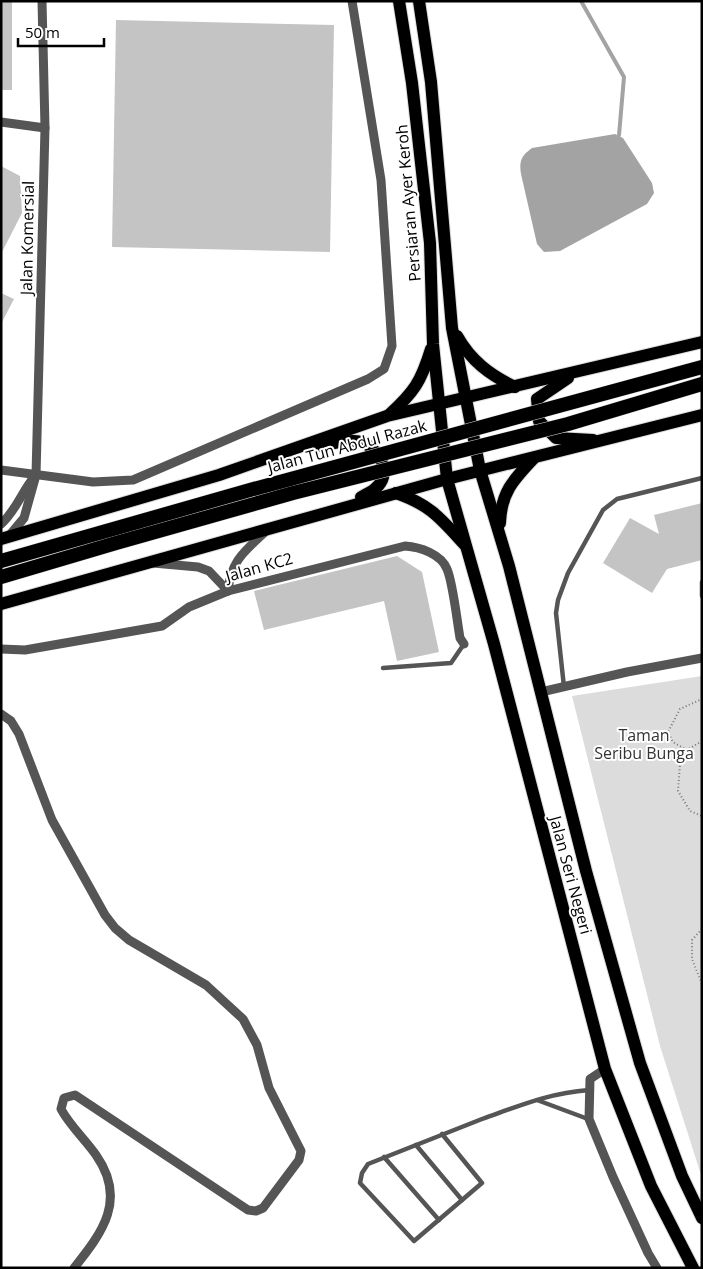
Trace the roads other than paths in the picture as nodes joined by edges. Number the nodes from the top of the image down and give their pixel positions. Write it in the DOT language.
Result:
graph roads {
  1 [pos="42,1"];
  2 [pos="352,1"];
  3 [pos="399,1"];
  4 [pos="419,1"];
  5 [pos="1,122"];
  6 [pos="45,128"];
  7 [pos="452,328"];
  8 [pos="702,342"];
  9 [pos="433,344"];
  10 [pos="702,367"];
  11 [pos="578,371"];
  12 [pos="702,384"];
  13 [pos="515,386"];
  14 [pos="466,398"];
  15 [pos="438,403"];
  16 [pos="702,415"];
  17 [pos="387,416"];
  18 [pos="605,441"];
  19 [pos="288,451"];
  20 [pos="533,459"];
  21 [pos="1,470"];
  22 [pos="480,470"];
  23 [pos="36,475"];
  24 [pos="702,478"];
  25 [pos="447,479"];
  26 [pos="396,493"];
  27 [pos="316,516"];
  28 [pos="1,524"];
  29 [pos="268,530"];
  30 [pos="500,534"];
  31 [pos="4,538"];
  32 [pos="467,547"];
  33 [pos="1,561"];
  34 [pos="152,563"];
  35 [pos="1,577"];
  36 [pos="702,582"];
  37 [pos="228,591"];
  38 [pos="702,596"];
  39 [pos="1,604"];
  40 [pos="464,644"];
  41 [pos="1,649"];
  42 [pos="702,658"];
  43 [pos="383,668"];
  44 [pos="564,688"];
  45 [pos="541,692"];
  46 [pos="1,714"];
  47 [pos="605,1069"];
  48 [pos="589,1090"];
  49 [pos="536,1099"];
  50 [pos="589,1119"];
  51 [pos="442,1134"];
  52 [pos="416,1145"];
  53 [pos="384,1158"];
  54 [pos="462,1200"];
  55 [pos="702,1218"];
  56 [pos="439,1220"];
  57 [pos="74,1268"];
  58 [pos="657,1268"];
  59 [pos="693,1268"];
  1 -- 6 [label="street, Jalan Komersial"];
  2 -- 23 [label="street"];
  3 -- 9 [label="main road, Persiaran Ayer Keroh"];
  4 -- 7 [label="main road, Persiaran Ayer Keroh"];
  5 -- 6 [label="street"];
  6 -- 23 [label="street, Jalan Komersial"];
  7 -- 13 [label="main road"];
  7 -- 14 [label="main road, Persiaran Ayer Keroh"];
  8 -- 11 [label="main road"];
  9 -- 15 [label="main road, Persiaran Ayer Keroh"];
  9 -- 17 [label="main road"];
  10 -- 33 [label="highway, Jalan Tun Abdul Razak, bridge"];
  11 -- 13 [label="main road"];
  11 -- 18 [label="main road"];
  12 -- 35 [label="highway, Jalan Tun Abdul Razak, bridge"];
  13 -- 14 [label="main road"];
  14 -- 15 [label="main road"];
  14 -- 22 [label="main road, Persiaran Ayer Keroh"];
  15 -- 17 [label="main road"];
  15 -- 25 [label="main road, Persiaran Ayer Keroh"];
  16 -- 18 [label="main road"];
  17 -- 19 [label="main road"];
  18 -- 20 [label="main road"];
  19 -- 27 [label="main road"];
  19 -- 31 [label="main road"];
  20 -- 22 [label="main road"];
  20 -- 30 [label="main road"];
  21 -- 23 [label="street"];
  22 -- 25 [label="main road"];
  22 -- 30 [label="main road, Jalan Seri Negeri"];
  23 -- 28 [label="street"];
  23 -- 31 [label="street, Jalan Komersial"];
  24 -- 44 [label="lane"];
  25 -- 26 [label="main road"];
  25 -- 32 [label="main road, Jalan Seri Negeri"];
  26 -- 27 [label="main road"];
  26 -- 32 [label="main road"];
  27 -- 29 [label="main road"];
  29 -- 34 [label="main road"];
  29 -- 37 [label="street"];
  30 -- 45 [label="main road, Jalan Seri Negeri"];
  32 -- 47 [label="main road, Jalan Seri Negeri"];
  34 -- 37 [label="street"];
  34 -- 39 [label="main road"];
  36 -- 38 [label="lane"];
  37 -- 40 [label="street, Jalan KC2"];
  37 -- 41 [label="street, Jalan KC2"];
  40 -- 43 [label="lane"];
  42 -- 44 [label="street"];
  44 -- 45 [label="street"];
  45 -- 55 [label="main road, Jalan Seri Negeri"];
  46 -- 57 [label="street"];
  47 -- 48 [label="street"];
  47 -- 59 [label="main road, Jalan Seri Negeri"];
  48 -- 49 [label="lane"];
  48 -- 50 [label="street"];
  49 -- 50 [label="lane"];
  49 -- 51 [label="lane"];
  50 -- 58 [label="street"];
  51 -- 52 [label="lane"];
  51 -- 54 [label="lane"];
  52 -- 53 [label="lane"];
  52 -- 54 [label="lane"];
  53 -- 56 [label="lane"];
  53 -- 56 [label="lane"];
  54 -- 56 [label="lane"];
}
